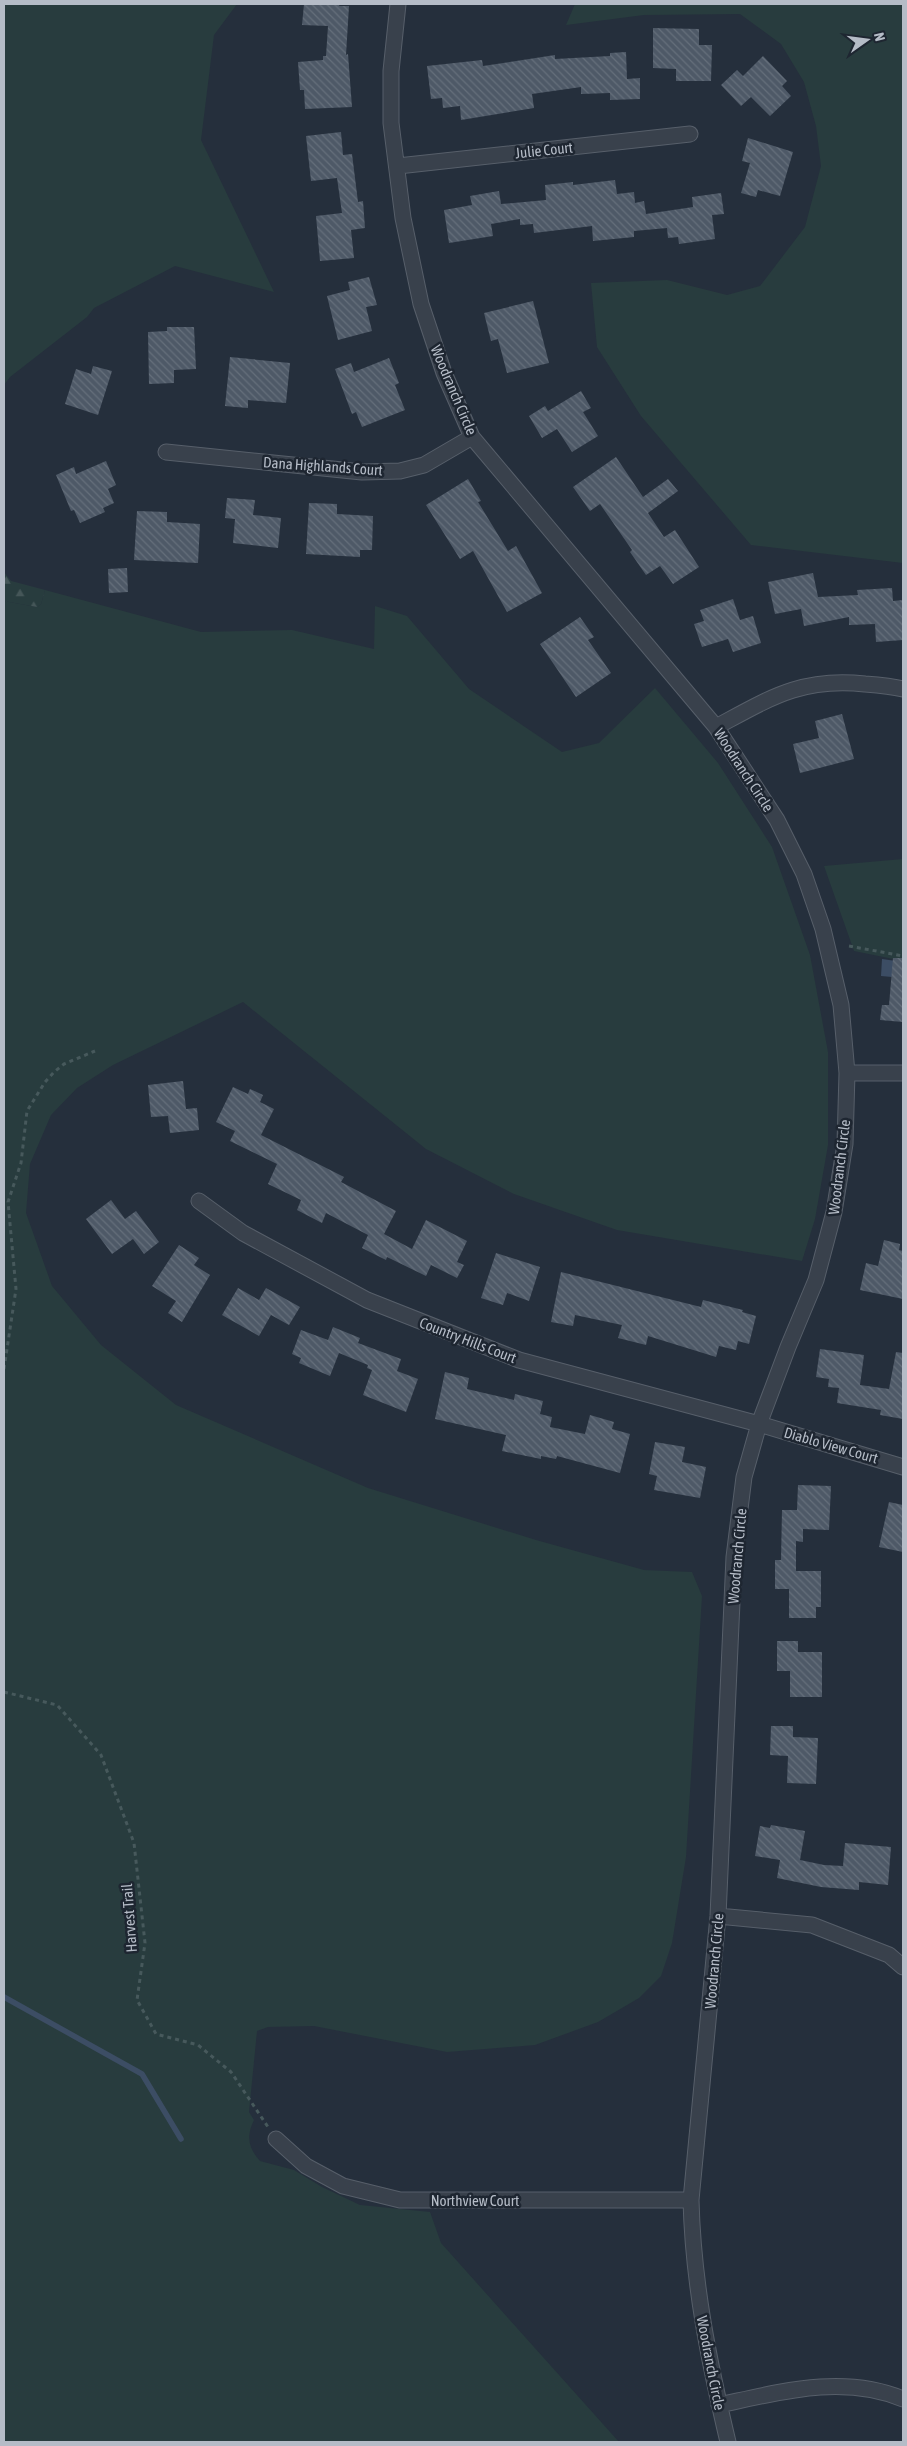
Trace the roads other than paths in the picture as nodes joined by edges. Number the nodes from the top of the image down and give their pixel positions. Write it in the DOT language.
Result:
graph roads {
  1 [pos="398,4"];
  2 [pos="690,134"];
  3 [pos="398,166"];
  4 [pos="472,437"];
  5 [pos="166,452"];
  6 [pos="903,690"];
  7 [pos="716,727"];
  8 [pos="847,1073"];
  9 [pos="903,1073"];
  10 [pos="199,1202"];
  11 [pos="759,1424"];
  12 [pos="903,1467"];
  13 [pos="718,1916"];
  14 [pos="903,1967"];
  15 [pos="276,2139"];
  16 [pos="691,2200"];
  17 [pos="903,2399"];
  18 [pos="719,2405"];
  19 [pos="728,2442"];
  1 -- 3 [label="street, Woodranch Circle"];
  2 -- 3 [label="street, Julie Court"];
  3 -- 4 [label="street, Woodranch Circle"];
  4 -- 5 [label="street, Dana Highlands Court"];
  4 -- 7 [label="street, Woodranch Circle"];
  6 -- 7 [label="street"];
  7 -- 8 [label="street, Woodranch Circle"];
  8 -- 9 [label="street"];
  8 -- 11 [label="street, Woodranch Circle"];
  10 -- 11 [label="street, Country Hills Court"];
  11 -- 12 [label="street, Diablo View Court"];
  11 -- 13 [label="street, Woodranch Circle"];
  13 -- 14 [label="street"];
  13 -- 16 [label="street, Woodranch Circle"];
  15 -- 16 [label="street, Northview Court"];
  16 -- 18 [label="street, Woodranch Circle"];
  17 -- 18 [label="street"];
  18 -- 19 [label="street, Woodranch Circle"];
}
